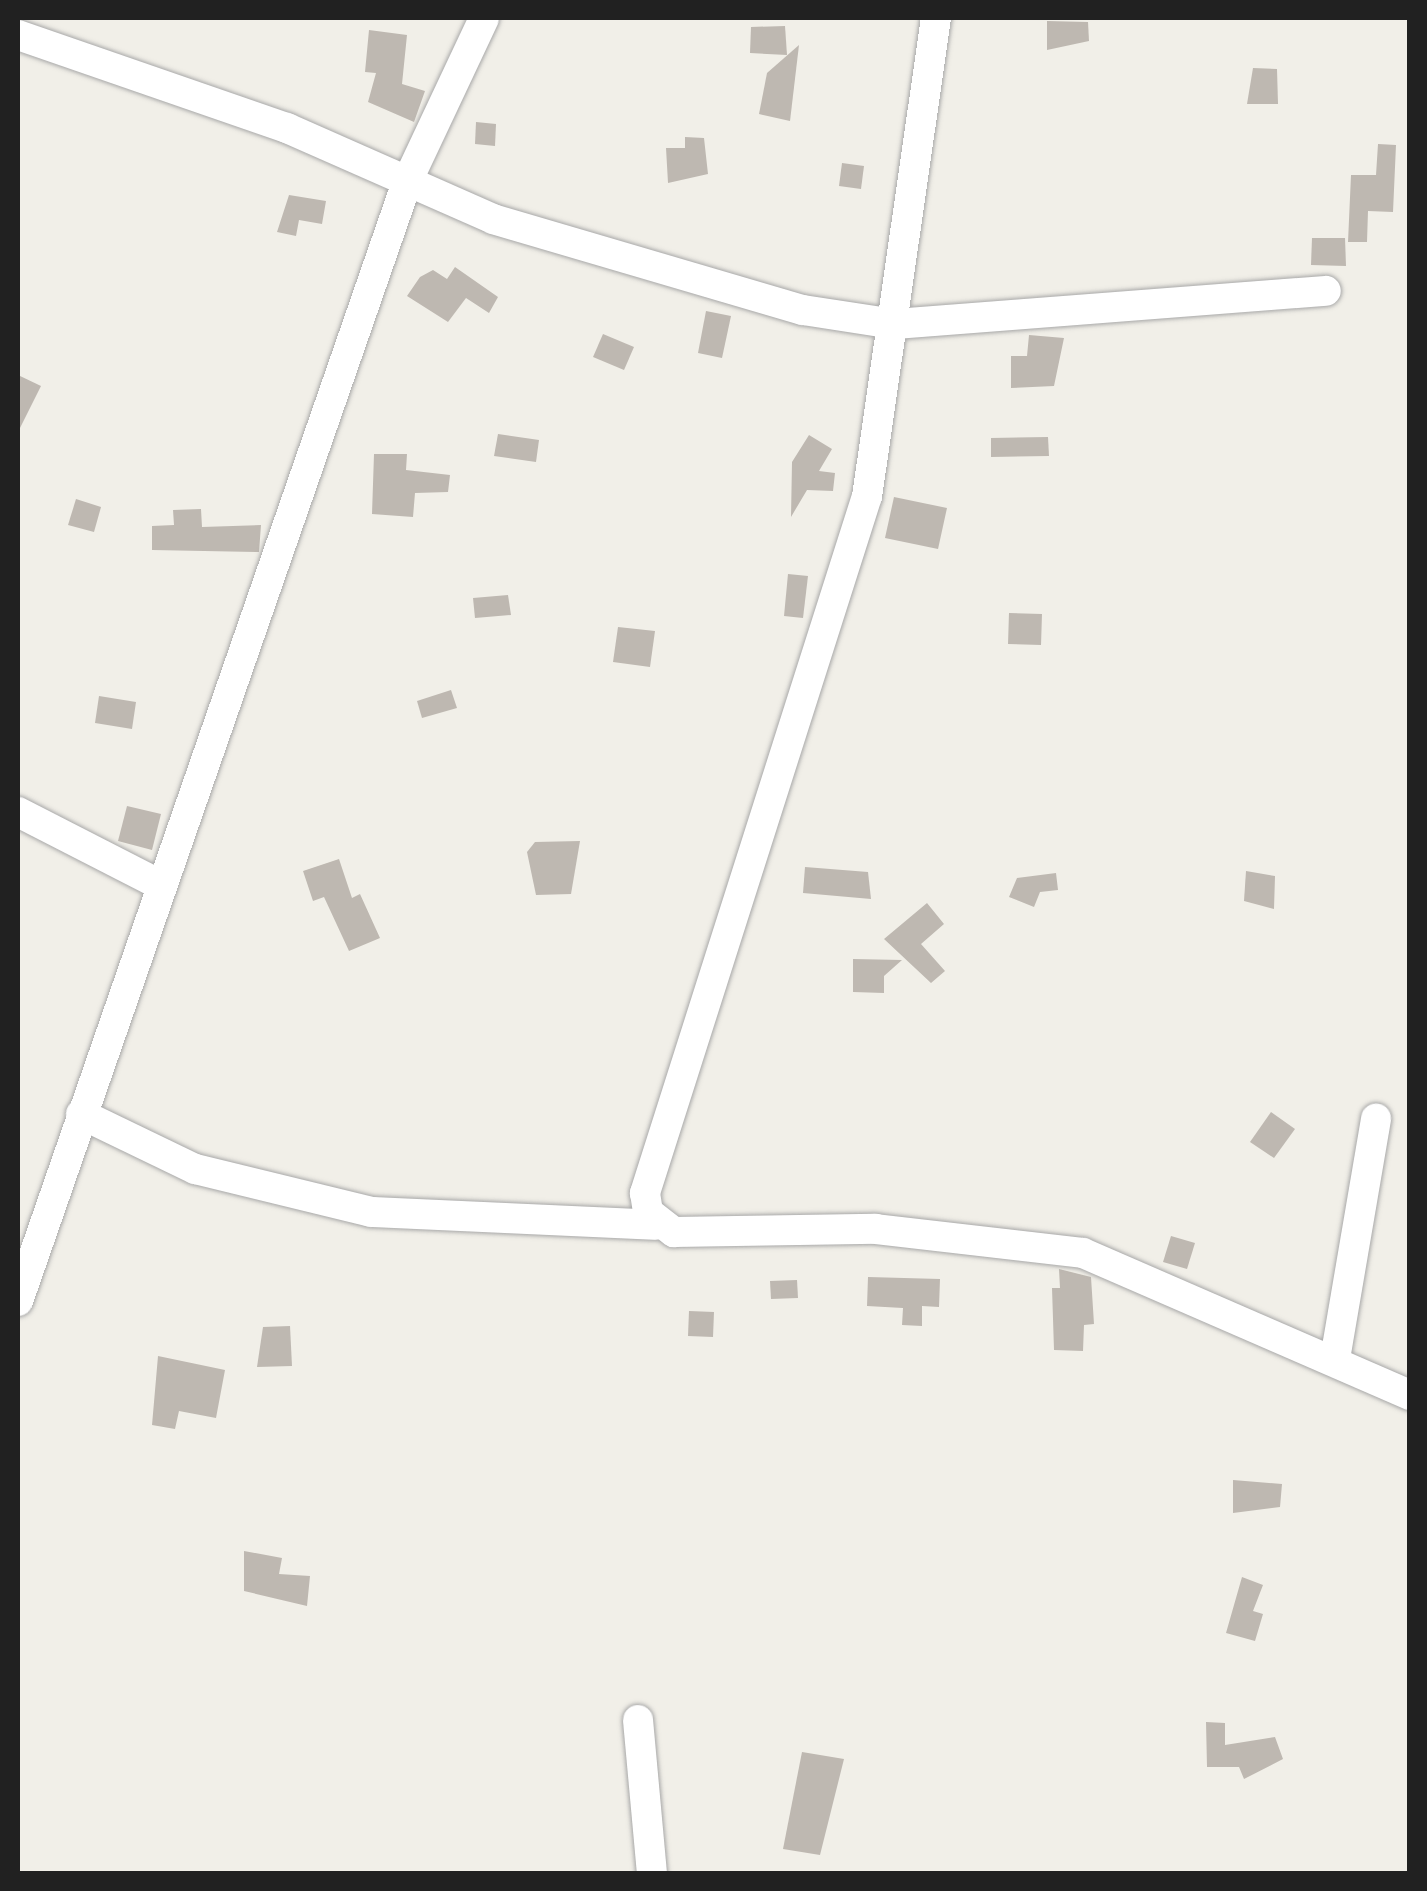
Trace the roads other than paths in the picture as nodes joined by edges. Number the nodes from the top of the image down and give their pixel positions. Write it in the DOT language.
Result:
graph roads {
  1 [pos="484,18"];
  2 [pos="936,18"];
  3 [pos="18,35"];
  4 [pos="407,182"];
  5 [pos="1326,291"];
  6 [pos="895,324"];
  7 [pos="18,812"];
  8 [pos="159,884"];
  9 [pos="81,1114"];
  10 [pos="1376,1118"];
  11 [pos="656,1225"];
  12 [pos="18,1301"];
  13 [pos="1335,1360"];
  14 [pos="1410,1395"];
  15 [pos="638,1720"];
  16 [pos="652,1874"];
  1 -- 4 [label="street"];
  2 -- 6 [label="street"];
  3 -- 4 [label="street"];
  4 -- 6 [label="street"];
  4 -- 8 [label="street"];
  5 -- 6 [label="street"];
  6 -- 11 [label="street"];
  7 -- 8 [label="street"];
  8 -- 9 [label="street"];
  9 -- 11 [label="street"];
  9 -- 12 [label="street"];
  10 -- 13 [label="street"];
  11 -- 13 [label="street"];
  13 -- 14 [label="street"];
  15 -- 16 [label="street"];
}
